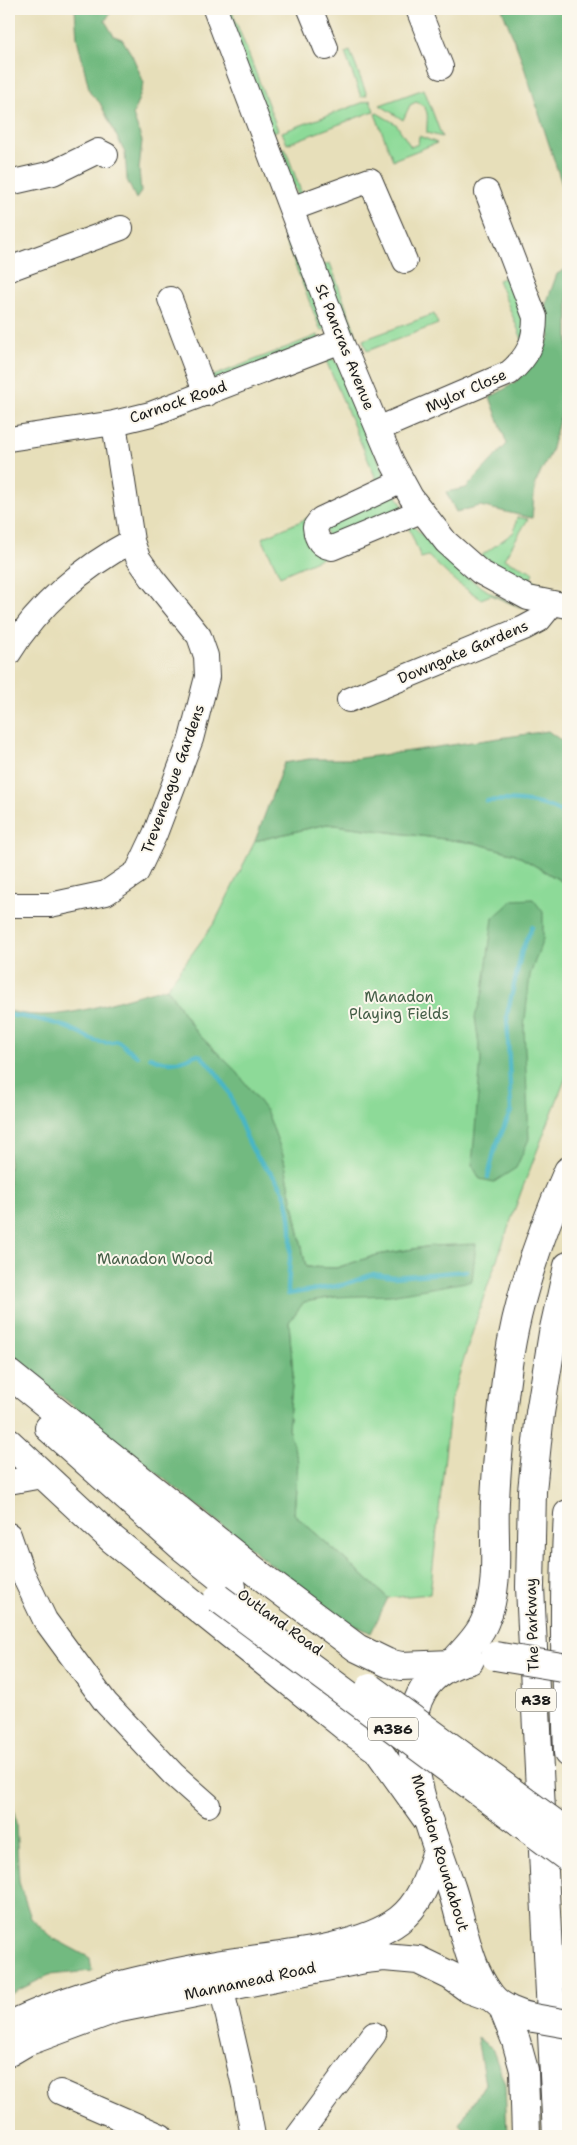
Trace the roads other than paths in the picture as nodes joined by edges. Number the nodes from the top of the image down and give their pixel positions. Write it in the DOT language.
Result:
graph roads {
  1 [pos="215,9"];
  2 [pos="310,9"];
  3 [pos="418,9"];
  4 [pos="326,48"];
  5 [pos="441,67"];
  6 [pos="106,154"];
  7 [pos="9,183"];
  8 [pos="487,192"];
  9 [pos="291,209"];
  10 [pos="121,228"];
  11 [pos="405,261"];
  12 [pos="9,269"];
  13 [pos="170,299"];
  14 [pos="341,341"];
  15 [pos="206,394"];
  16 [pos="114,423"];
  17 [pos="378,429"];
  18 [pos="9,439"];
  19 [pos="402,481"];
  20 [pos="421,511"];
  21 [pos="132,541"];
  22 [pos="560,605"];
  23 [pos="9,653"];
  24 [pos="360,690"];
  25 [pos="9,905"];
  26 [pos="568,1171"];
  27 [pos="568,1266"];
  28 [pos="9,1374"];
  29 [pos="9,1388"];
  30 [pos="9,1422"];
  31 [pos="9,1443"];
  32 [pos="42,1476"];
  33 [pos="9,1482"];
  34 [pos="568,1514"];
  35 [pos="9,1535"];
  36 [pos="225,1592"];
  37 [pos="452,1664"];
  38 [pos="568,1668"];
  39 [pos="568,1753"];
  40 [pos="208,1805"];
  41 [pos="429,1823"];
  42 [pos="568,1833"];
  43 [pos="437,1851"];
  44 [pos="568,1858"];
  45 [pos="219,1976"];
  46 [pos="497,2001"];
  47 [pos="568,2024"];
  48 [pos="9,2026"];
  49 [pos="374,2034"];
  50 [pos="9,2052"];
  51 [pos="60,2092"];
  52 [pos="161,2136"];
  53 [pos="253,2136"];
  54 [pos="298,2136"];
  55 [pos="526,2136"];
  56 [pos="558,2136"];
  1 -- 9 [label="street, St Pancras Avenue"];
  2 -- 4 [label="street"];
  3 -- 5 [label="street"];
  6 -- 7 [label="street"];
  8 -- 17 [label="street, Mylor Close"];
  9 -- 11 [label="street"];
  9 -- 14 [label="street, St Pancras Avenue"];
  10 -- 12 [label="street"];
  13 -- 15 [label="street"];
  14 -- 15 [label="street, Carnock Road"];
  14 -- 17 [label="street, St Pancras Avenue"];
  15 -- 16 [label="street, Carnock Road"];
  16 -- 18 [label="street, Carnock Road"];
  16 -- 21 [label="street, Treveneague Gardens"];
  17 -- 19 [label="street, St Pancras Avenue"];
  19 -- 20 [label="street, St Pancras Avenue"];
  19 -- 20 [label="street"];
  20 -- 22 [label="street, St Pancras Avenue"];
  21 -- 23 [label="street"];
  21 -- 25 [label="street, Treveneague Gardens"];
  22 -- 24 [label="street, Downgate Gardens"];
  26 -- 37 [label="main road"];
  27 -- 56 [label="main road, The Parkway / A38"];
  28 -- 37 [label="main road"];
  29 -- 36 [label="main road, Outland Road / A386"];
  30 -- 36 [label="main road, Outland Road / A386"];
  31 -- 32 [label="main road"];
  32 -- 33 [label="street"];
  32 -- 41 [label="main road"];
  34 -- 39 [label="main road, The Parkway / A38"];
  35 -- 40 [label="street"];
  36 -- 42 [label="main road, Outland Road / A386, bridge"];
  36 -- 44 [label="main road, Outland Road / A386, bridge"];
  37 -- 38 [label="main road, Manadon Roundabout, bridge"];
  37 -- 41 [label="main road, Manadon Roundabout"];
  41 -- 43 [label="main road, Manadon Roundabout"];
  43 -- 45 [label="main road, Mannamead Road"];
  43 -- 46 [label="main road, Manadon Roundabout"];
  45 -- 46 [label="main road, Mannamead Road"];
  45 -- 48 [label="main road, Mannamead Road"];
  45 -- 50 [label="main road, Mannamead Road"];
  45 -- 53 [label="street"];
  46 -- 47 [label="main road, bridge"];
  46 -- 55 [label="main road, Manadon Roundabout"];
  49 -- 54 [label="street"];
  51 -- 52 [label="street"];
}
